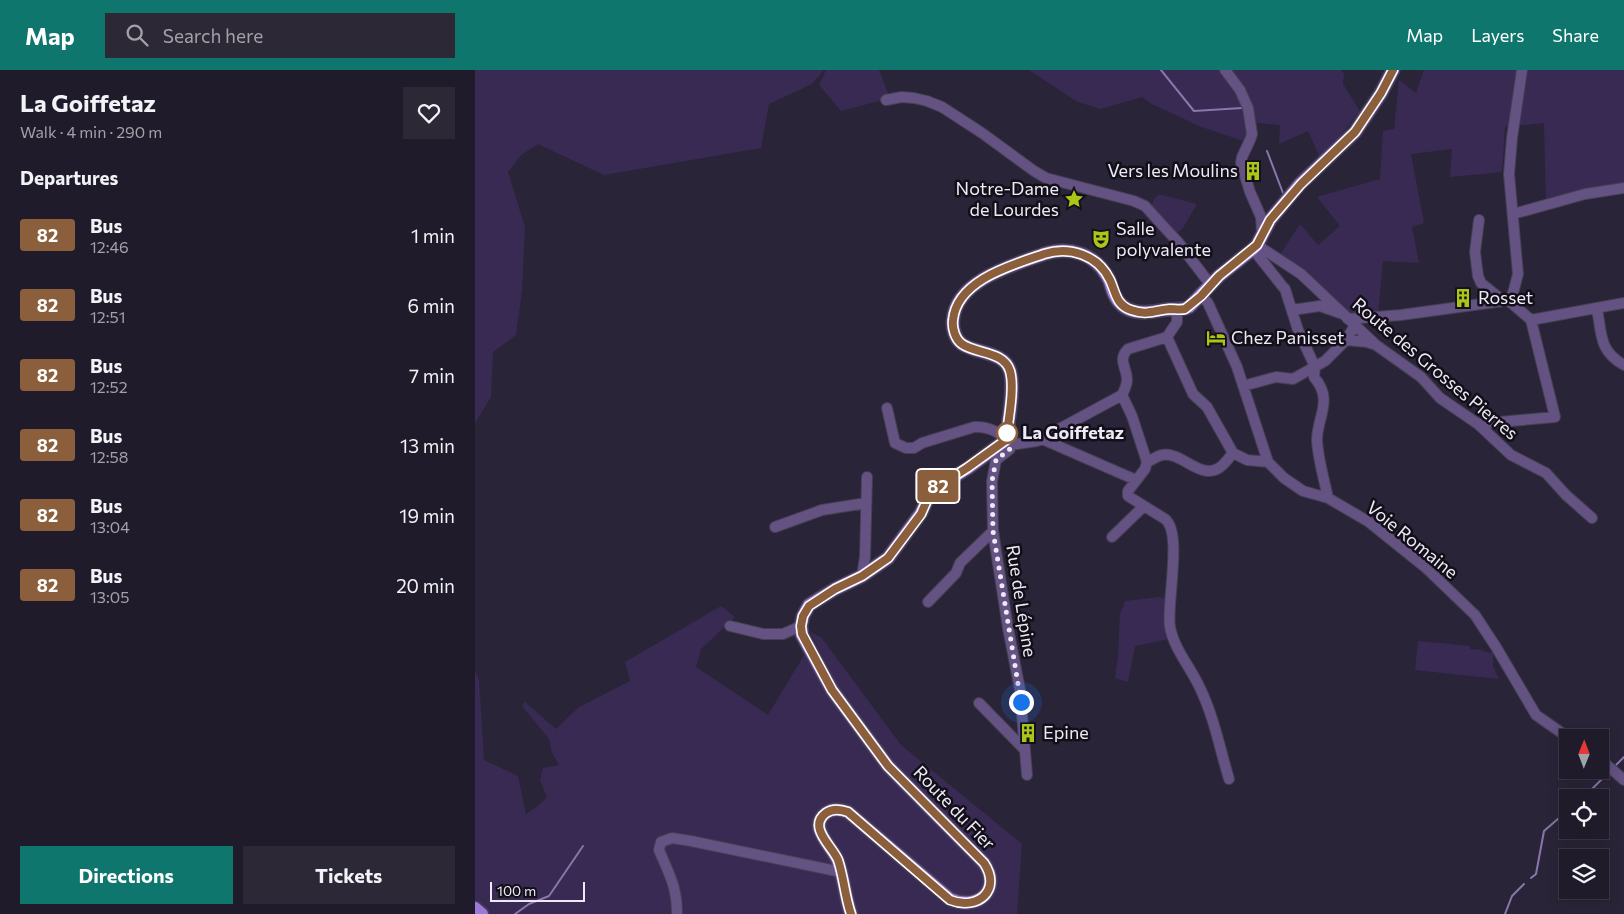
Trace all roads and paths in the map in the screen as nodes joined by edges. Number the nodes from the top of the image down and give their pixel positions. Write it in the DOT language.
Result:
graph roads {
  1 [pos="1225,70"];
  2 [pos="1393,70"];
  3 [pos="1522,70"];
  4 [pos="887,100"];
  5 [pos="1624,188"];
  6 [pos="1513,214"];
  7 [pos="1479,220"];
  8 [pos="1257,244"];
  9 [pos="1210,284"];
  10 [pos="1201,296"];
  11 [pos="1506,301"];
  12 [pos="1624,303"];
  13 [pos="1597,309"];
  14 [pos="1177,310"];
  15 [pos="1292,310"];
  16 [pos="1349,320"];
  17 [pos="1531,320"];
  18 [pos="1167,337"];
  19 [pos="1346,340"];
  20 [pos="1376,345"];
  21 [pos="1624,365"];
  22 [pos="1315,367"];
  23 [pos="1243,386"];
  24 [pos="1122,395"];
  25 [pos="887,408"];
  26 [pos="1478,424"];
  27 [pos="1042,439"];
  28 [pos="1006,440"];
  29 [pos="1233,453"];
  30 [pos="1147,462"];
  31 [pos="1269,462"];
  32 [pos="867,477"];
  33 [pos="1136,480"];
  34 [pos="1328,498"];
  35 [pos="866,503"];
  36 [pos="1144,506"];
  37 [pos="1592,518"];
  38 [pos="775,527"];
  39 [pos="993,531"];
  40 [pos="1111,537"];
  41 [pos="862,576"];
  42 [pos="928,602"];
  43 [pos="730,626"];
  44 [pos="801,626"];
  45 [pos="979,703"];
  46 [pos="1559,731"];
  47 [pos="1025,750"];
  48 [pos="1609,767"];
  49 [pos="1027,775"];
  50 [pos="1229,779"];
  51 [pos="1624,780"];
  52 [pos="841,872"];
  53 [pos="475,908"];
  54 [pos="482,914"];
  55 [pos="677,914"];
  56 [pos="851,914"];
  1 -- 8 [label="street"];
  2 -- 8 [label="main road"];
  3 -- 6 [label="street"];
  4 -- 9 [label="street"];
  5 -- 6 [label="street"];
  6 -- 11 [label="street"];
  7 -- 11 [label="street"];
  8 -- 9 [label="main road"];
  8 -- 15 [label="street"];
  8 -- 16 [label="street, Route des Grosses Pierres"];
  9 -- 10 [label="main road"];
  10 -- 14 [label="main road"];
  10 -- 23 [label="street, Voie Romaine"];
  11 -- 16 [label="street"];
  11 -- 17 [label="street"];
  12 -- 13 [label="street"];
  13 -- 17 [label="street"];
  13 -- 21 [label="street"];
  14 -- 18 [label="street"];
  14 -- 28 [label="main road"];
  15 -- 16 [label="street"];
  15 -- 22 [label="street"];
  16 -- 19 [label="street"];
  16 -- 20 [label="street, Route des Grosses Pierres"];
  17 -- 26 [label="street"];
  18 -- 24 [label="street"];
  18 -- 29 [label="street"];
  19 -- 20 [label="street"];
  19 -- 22 [label="street"];
  20 -- 26 [label="street, Route des Grosses Pierres"];
  22 -- 23 [label="street"];
  22 -- 34 [label="street"];
  23 -- 31 [label="street, Voie Romaine"];
  24 -- 27 [label="street"];
  24 -- 30 [label="street"];
  25 -- 28 [label="street"];
  26 -- 37 [label="street, Route des Grosses Pierres"];
  27 -- 28 [label="street"];
  27 -- 33 [label="street"];
  28 -- 39 [label="street, Rue de Lépine"];
  28 -- 41 [label="main road"];
  29 -- 30 [label="street"];
  29 -- 31 [label="street"];
  30 -- 33 [label="street"];
  31 -- 34 [label="street, Voie Romaine"];
  32 -- 35 [label="street"];
  33 -- 36 [label="street"];
  34 -- 46 [label="street, Voie Romaine"];
  35 -- 38 [label="street"];
  35 -- 41 [label="street"];
  36 -- 40 [label="street"];
  36 -- 50 [label="street"];
  39 -- 42 [label="street"];
  39 -- 47 [label="street, Rue de Lépine"];
  41 -- 44 [label="main road"];
  43 -- 44 [label="street"];
  44 -- 52 [label="main road, Route du Fier"];
  45 -- 47 [label="street"];
  47 -- 49 [label="street, Rue de Lépine"];
  48 -- 51 [label="street"];
  52 -- 55 [label="street"];
  52 -- 56 [label="main road, Route du Fier"];
  53 -- 54 [label="main road"];
}
